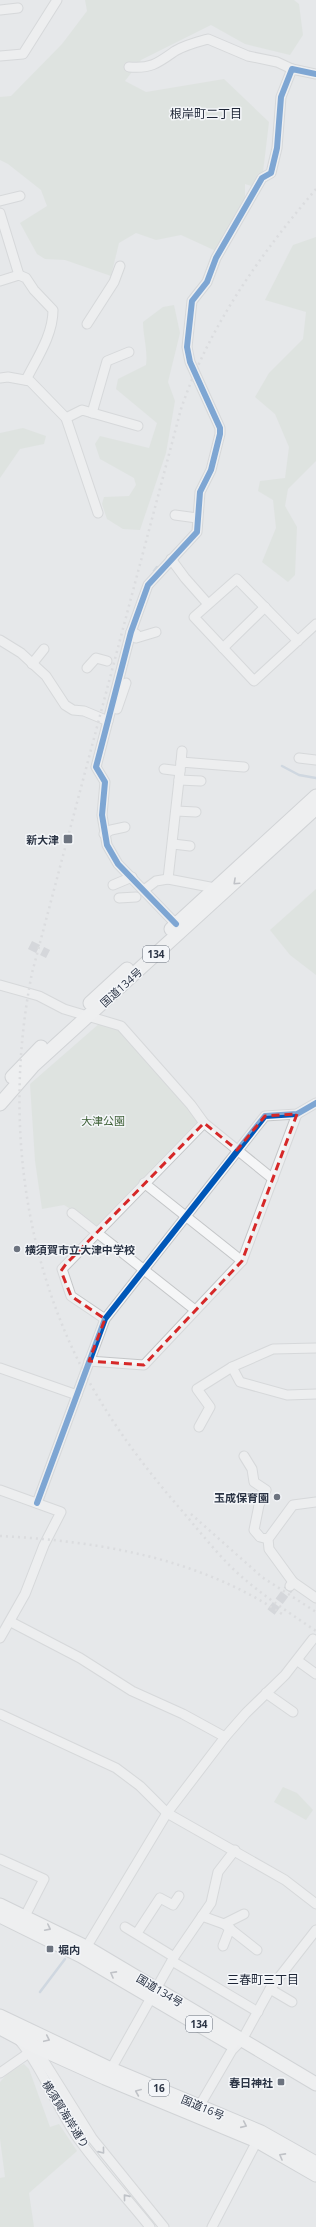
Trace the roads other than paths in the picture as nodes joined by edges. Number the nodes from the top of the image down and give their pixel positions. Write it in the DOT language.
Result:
graph roads {
  1 [pos="57,0"];
  2 [pos="18,8"];
  3 [pos="0,10"];
  4 [pos="0,56"];
  5 [pos="129,68"];
  6 [pos="292,69"];
  7 [pos="316,74"];
  8 [pos="20,196"];
  9 [pos="0,201"];
  10 [pos="0,213"];
  11 [pos="120,266"];
  12 [pos="19,275"];
  13 [pos="0,281"];
  14 [pos="87,324"];
  15 [pos="129,352"];
  16 [pos="0,378"];
  17 [pos="26,380"];
  18 [pos="92,413"];
  19 [pos="66,418"];
  20 [pos="138,426"];
  21 [pos="210,485"];
  22 [pos="199,499"];
  23 [pos="98,513"];
  24 [pos="175,515"];
  25 [pos="197,518"];
  26 [pos="171,559"];
  27 [pos="208,604"];
  28 [pos="265,607"];
  29 [pos="316,624"];
  30 [pos="131,632"];
  31 [pos="156,632"];
  32 [pos="0,640"];
  33 [pos="298,641"];
  34 [pos="224,648"];
  35 [pos="44,649"];
  36 [pos="107,661"];
  37 [pos="32,664"];
  38 [pos="87,668"];
  39 [pos="126,683"];
  40 [pos="108,722"];
  41 [pos="182,751"];
  42 [pos="299,758"];
  43 [pos="316,760"];
  44 [pos="244,767"];
  45 [pos="164,769"];
  46 [pos="180,771"];
  47 [pos="201,781"];
  48 [pos="316,796"];
  49 [pos="316,808"];
  50 [pos="176,811"];
  51 [pos="196,812"];
  52 [pos="125,827"];
  53 [pos="104,834"];
  54 [pos="173,844"];
  55 [pos="190,846"];
  56 [pos="132,877"];
  57 [pos="168,879"];
  58 [pos="113,885"];
  59 [pos="215,888"];
  60 [pos="144,890"];
  61 [pos="136,897"];
  62 [pos="119,898"];
  63 [pos="176,924"];
  64 [pos="0,984"];
  65 [pos="84,1014"];
  66 [pos="0,1090"];
  67 [pos="316,1103"];
  68 [pos="0,1104"];
  69 [pos="297,1114"];
  70 [pos="204,1123"];
  71 [pos="237,1150"];
  72 [pos="273,1179"];
  73 [pos="144,1183"];
  74 [pos="72,1213"];
  75 [pos="186,1217"];
  76 [pos="97,1232"];
  77 [pos="242,1261"];
  78 [pos="144,1269"];
  79 [pos="196,1310"];
  80 [pos="105,1319"];
  81 [pos="316,1348"];
  82 [pos="89,1361"];
  83 [pos="232,1367"];
  84 [pos="0,1368"];
  85 [pos="316,1394"];
  86 [pos="77,1395"];
  87 [pos="199,1427"];
  88 [pos="244,1456"];
  89 [pos="0,1490"];
  90 [pos="316,1502"];
  91 [pos="37,1503"];
  92 [pos="268,1539"];
  93 [pos="316,1598"];
  94 [pos="10,1622"];
  95 [pos="0,1638"];
  96 [pos="313,1639"];
  97 [pos="298,1661"];
  98 [pos="316,1674"];
  99 [pos="266,1693"];
  100 [pos="293,1712"];
  101 [pos="0,1714"];
  102 [pos="225,1737"];
  103 [pos="167,1813"];
  104 [pos="235,1850"];
  105 [pos="0,1859"];
  106 [pos="179,1896"];
  107 [pos="316,1904"];
  108 [pos="0,1905"];
  109 [pos="244,1914"];
  110 [pos="0,1916"];
  111 [pos="25,1916"];
  112 [pos="202,1916"];
  113 [pos="227,1926"];
  114 [pos="125,1927"];
  115 [pos="316,1930"];
  116 [pos="137,1933"];
  117 [pos="223,1946"];
  118 [pos="257,1950"];
  119 [pos="84,1952"];
  120 [pos="173,1959"];
  121 [pos="270,1989"];
  122 [pos="155,1992"];
  123 [pos="292,2002"];
  124 [pos="258,2012"];
  125 [pos="0,2016"];
  126 [pos="0,2028"];
  127 [pos="18,2032"];
  128 [pos="239,2043"];
  129 [pos="33,2049"];
  130 [pos="111,2069"];
  131 [pos="0,2073"];
  132 [pos="316,2084"];
  133 [pos="316,2093"];
  134 [pos="200,2105"];
  135 [pos="257,2141"];
  136 [pos="316,2163"];
  137 [pos="316,2175"];
  138 [pos="150,2227"];
  139 [pos="164,2227"];
  140 [pos="212,2227"];
  1 -- 4 [label="street"];
  2 -- 3 [label="street"];
  5 -- 6 [label="street"];
  6 -- 7 [label="street"];
  6 -- 22 [label="street"];
  8 -- 9 [label="street"];
  10 -- 12 [label="street"];
  11 -- 14 [label="street"];
  12 -- 13 [label="street"];
  12 -- 17 [label="street"];
  15 -- 18 [label="street"];
  16 -- 17 [label="street"];
  17 -- 19 [label="street"];
  18 -- 19 [label="street"];
  18 -- 20 [label="street"];
  19 -- 23 [label="street"];
  21 -- 22 [label="street"];
  22 -- 25 [label="street"];
  24 -- 25 [label="street"];
  25 -- 26 [label="street"];
  26 -- 27 [label="street"];
  26 -- 30 [label="street"];
  27 -- 28 [label="street"];
  27 -- 34 [label="street"];
  28 -- 33 [label="street"];
  28 -- 34 [label="street"];
  29 -- 33 [label="street"];
  30 -- 31 [label="street"];
  30 -- 40 [label="street"];
  32 -- 37 [label="street"];
  33 -- 34 [label="street"];
  35 -- 37 [label="street"];
  36 -- 38 [label="street"];
  37 -- 40 [label="street"];
  39 -- 40 [label="street"];
  40 -- 53 [label="street"];
  41 -- 46 [label="street"];
  42 -- 43 [label="street"];
  44 -- 46 [label="street"];
  45 -- 46 [label="street"];
  46 -- 47 [label="street"];
  46 -- 50 [label="street"];
  48 -- 59 [label="highway, 国道134号 / 134"];
  49 -- 65 [label="highway, 国道134号 / 134, one-way"];
  50 -- 51 [label="street"];
  50 -- 54 [label="street"];
  52 -- 53 [label="street"];
  53 -- 56 [label="street"];
  54 -- 55 [label="street"];
  54 -- 57 [label="street"];
  56 -- 58 [label="street"];
  56 -- 60 [label="street"];
  57 -- 59 [label="street"];
  57 -- 60 [label="street"];
  59 -- 63 [label="highway, 国道134号 / 134"];
  60 -- 63 [label="street"];
  61 -- 62 [label="street"];
  63 -- 65 [label="highway, 国道134号 / 134"];
  64 -- 65 [label="street"];
  65 -- 66 [label="highway, 国道134号 / 134"];
  65 -- 68 [label="highway, 国道134号 / 134"];
  65 -- 70 [label="street"];
  67 -- 69 [label="street"];
  69 -- 71 [label="street"];
  69 -- 72 [label="street"];
  70 -- 71 [label="street"];
  70 -- 73 [label="street"];
  71 -- 72 [label="street"];
  71 -- 75 [label="street"];
  72 -- 77 [label="street"];
  73 -- 75 [label="street"];
  73 -- 76 [label="street"];
  74 -- 76 [label="street"];
  75 -- 77 [label="street"];
  75 -- 78 [label="street"];
  76 -- 78 [label="street"];
  76 -- 80 [label="street"];
  77 -- 79 [label="street"];
  78 -- 79 [label="street"];
  78 -- 80 [label="street"];
  79 -- 82 [label="street"];
  80 -- 82 [label="street"];
  81 -- 83 [label="street"];
  82 -- 86 [label="street"];
  83 -- 85 [label="street"];
  83 -- 87 [label="street"];
  84 -- 86 [label="street"];
  86 -- 91 [label="street"];
  88 -- 92 [label="street"];
  89 -- 91 [label="street"];
  90 -- 92 [label="street"];
  91 -- 94 [label="street"];
  92 -- 93 [label="street"];
  94 -- 95 [label="street"];
  94 -- 102 [label="street"];
  96 -- 97 [label="street"];
  97 -- 98 [label="street"];
  97 -- 99 [label="street"];
  99 -- 100 [label="street"];
  99 -- 102 [label="street"];
  101 -- 103 [label="street"];
  102 -- 103 [label="street"];
  103 -- 104 [label="street"];
  103 -- 119 [label="street"];
  104 -- 107 [label="street"];
  104 -- 112 [label="street"];
  105 -- 111 [label="street"];
  106 -- 116 [label="street"];
  108 -- 111 [label="highway, 国道134号 / 134"];
  109 -- 113 [label="street"];
  110 -- 119 [label="highway, 国道134号 / 134"];
  111 -- 119 [label="highway, 国道134号 / 134, one-way"];
  112 -- 113 [label="street"];
  112 -- 120 [label="street"];
  113 -- 117 [label="street"];
  113 -- 118 [label="street"];
  114 -- 116 [label="street"];
  115 -- 121 [label="street"];
  116 -- 120 [label="street"];
  119 -- 122 [label="highway, 国道134号 / 134"];
  120 -- 122 [label="street"];
  120 -- 124 [label="street"];
  121 -- 123 [label="street"];
  121 -- 124 [label="street"];
  122 -- 128 [label="highway, 国道134号 / 134"];
  122 -- 130 [label="street"];
  124 -- 128 [label="street"];
  125 -- 127 [label="highway, 国道16号 / 16"];
  126 -- 127 [label="highway, 国道16号 / 16"];
  127 -- 129 [label="highway, 国道16号 / 16"];
  127 -- 130 [label="highway, 国道16号 / 16, one-way"];
  128 -- 132 [label="highway, 国道134号 / 134"];
  128 -- 133 [label="highway, 国道134号 / 134"];
  128 -- 134 [label="street"];
  129 -- 131 [label="street"];
  135 -- 129 [label="highway, 国道16号 / 16, one-way"];
  138 -- 129 [label="street, 横須賀海岸通り, one-way"];
  129 -- 139 [label="street, one-way"];
  130 -- 134 [label="highway, 国道16号 / 16"];
  134 -- 136 [label="highway, 国道16号 / 16, one-way"];
  137 -- 135 [label="highway, 国道16号 / 16, one-way"];
  135 -- 140 [label="street"];
}
